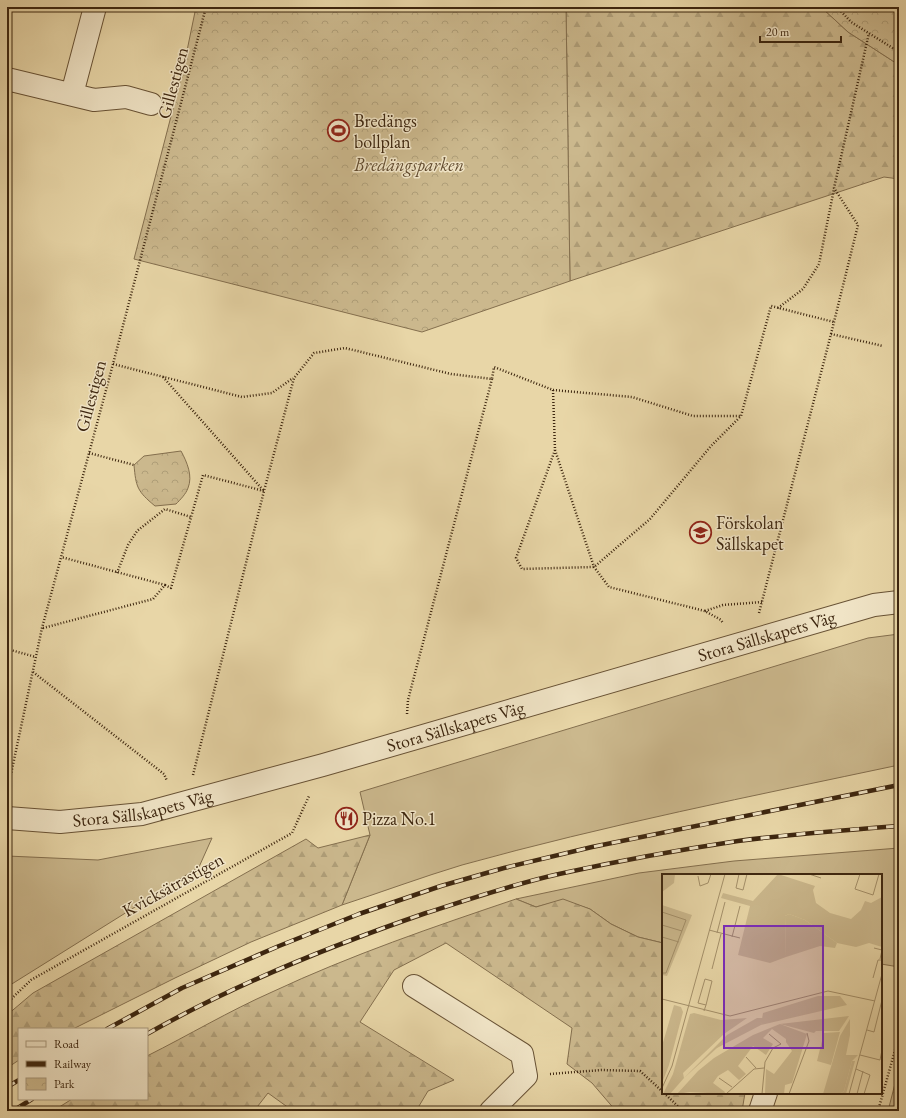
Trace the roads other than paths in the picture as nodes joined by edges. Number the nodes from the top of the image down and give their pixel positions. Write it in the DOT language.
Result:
graph roads {
  1 [pos="95,7"];
  2 [pos="7,79"];
  3 [pos="72,94"];
  4 [pos="151,104"];
  5 [pos="899,602"];
  6 [pos="7,818"];
  7 [pos="414,986"];
  8 [pos="766,1094"];
  9 [pos="491,1111"];
  10 [pos="760,1111"];
  1 -- 3 [label="street"];
  2 -- 3 [label="street"];
  3 -- 4 [label="street"];
  5 -- 6 [label="street, Stora Sällskapets Väg"];
  7 -- 9 [label="street"];
  8 -- 10 [label="street"];
}
